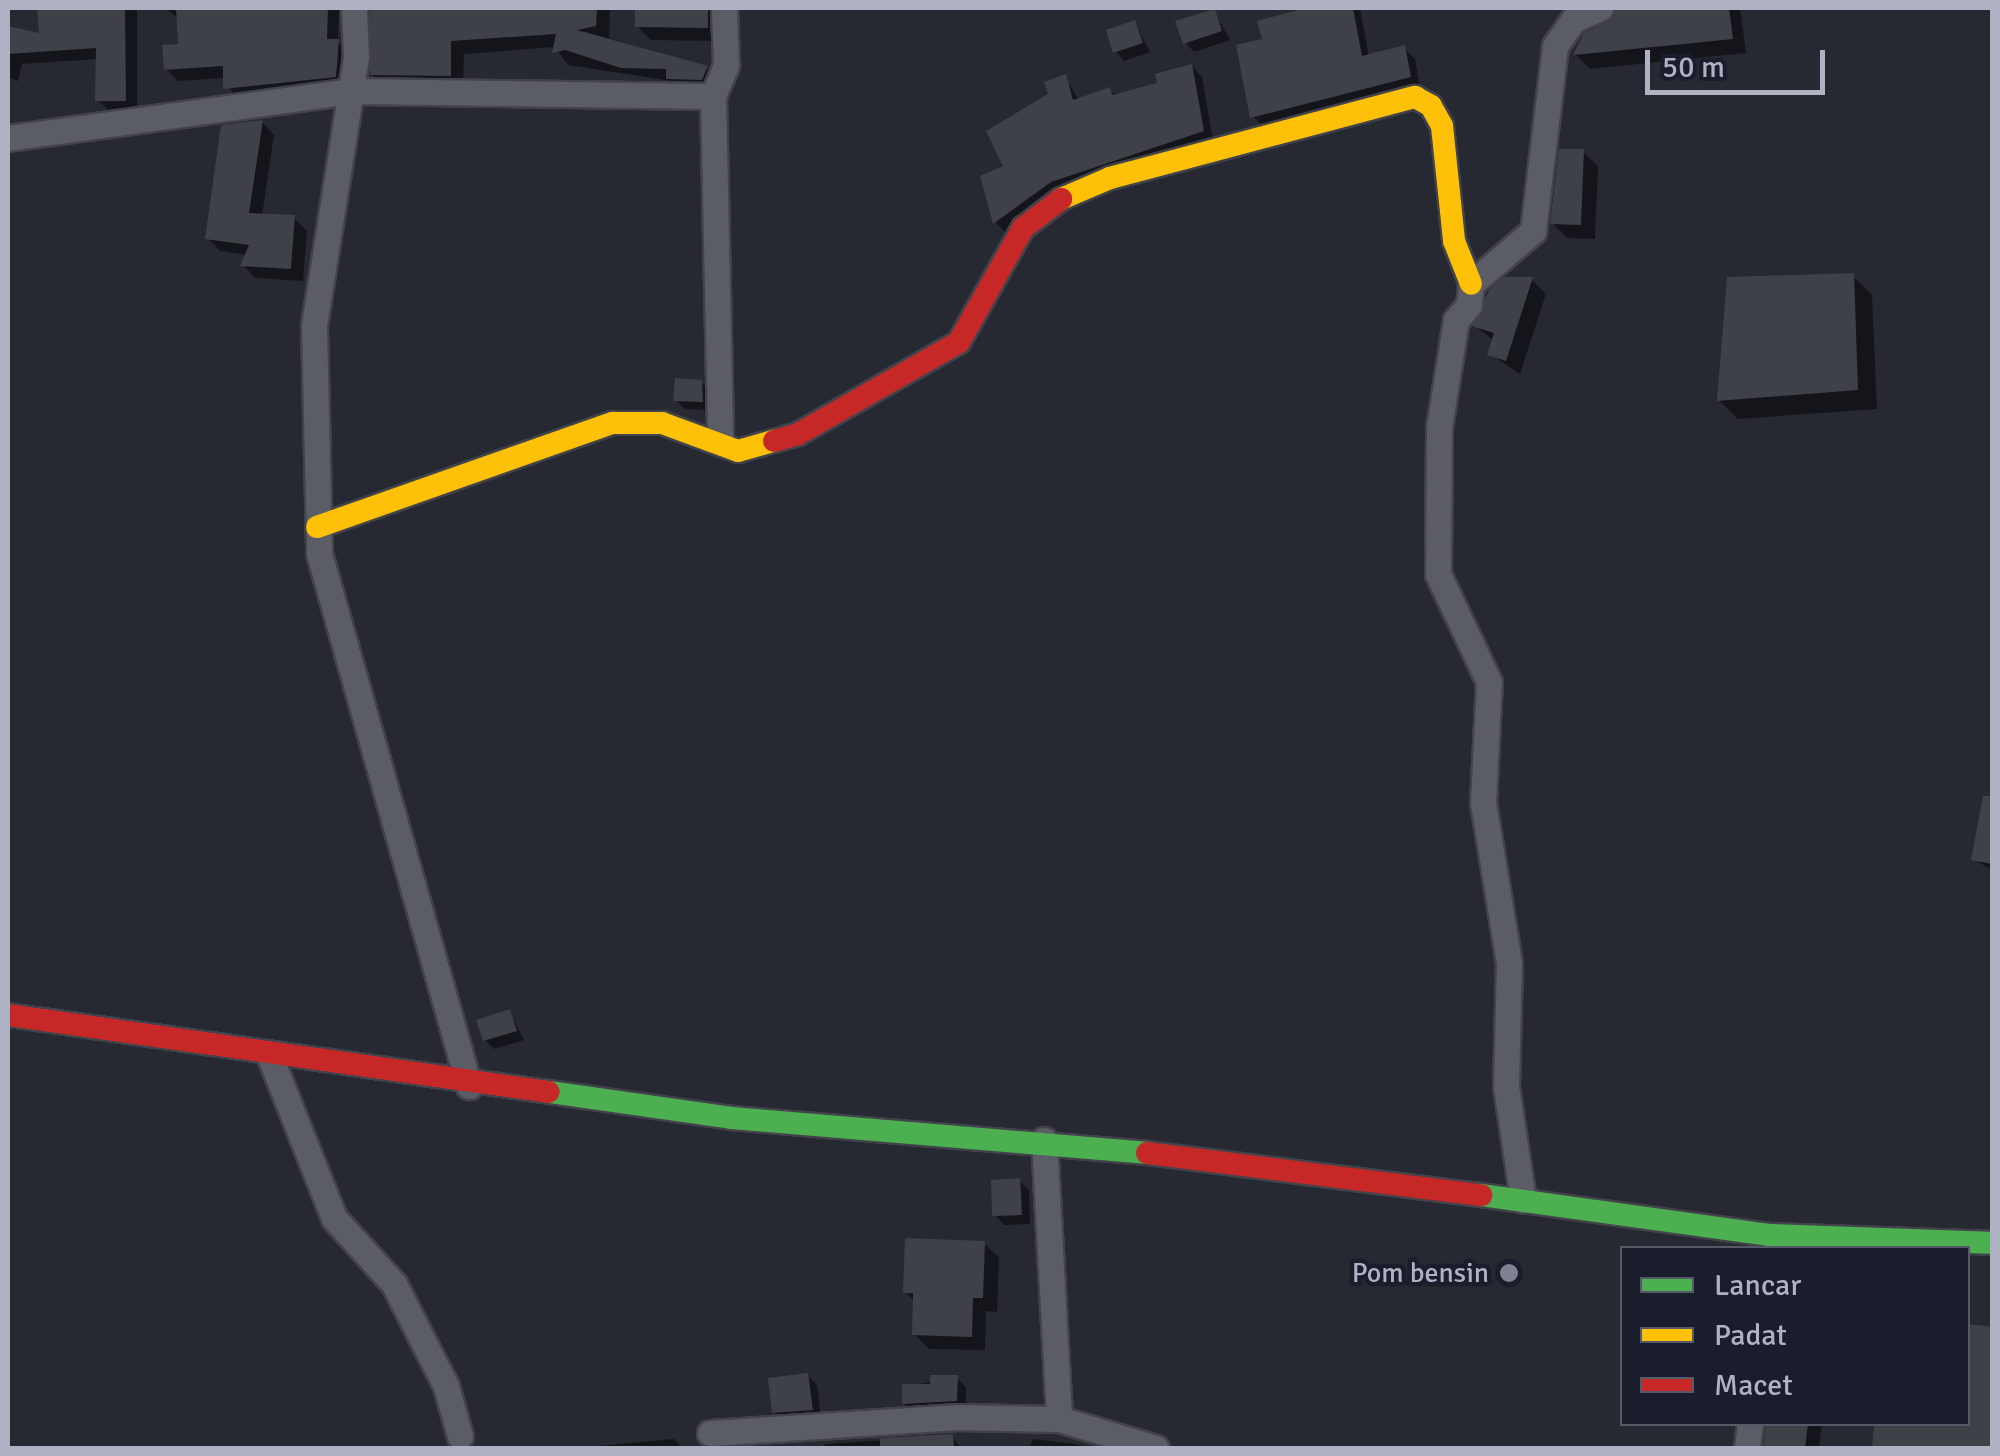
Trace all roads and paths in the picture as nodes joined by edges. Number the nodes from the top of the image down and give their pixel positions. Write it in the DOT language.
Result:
graph roads {
  1 [pos="354,8"];
  2 [pos="724,8"];
  3 [pos="1600,8"];
  4 [pos="351,91"];
  5 [pos="713,96"];
  6 [pos="8,138"];
  7 [pos="1470,284"];
  8 [pos="720,442"];
  9 [pos="316,526"];
  10 [pos="8,1016"];
  11 [pos="270,1057"];
  12 [pos="470,1086"];
  13 [pos="1044,1140"];
  14 [pos="1523,1200"];
  15 [pos="1767,1242"];
  16 [pos="1992,1243"];
  17 [pos="1060,1419"];
  18 [pos="710,1433"];
  19 [pos="460,1436"];
  20 [pos="1094,1438"];
  21 [pos="1156,1448"];
  1 -- 4 [label="street"];
  2 -- 5 [label="street"];
  3 -- 7 [label="street"];
  4 -- 5 [label="street"];
  4 -- 6 [label="street"];
  4 -- 9 [label="street"];
  5 -- 8 [label="street"];
  7 -- 8 [label="street"];
  7 -- 14 [label="street"];
  8 -- 9 [label="street"];
  9 -- 12 [label="street"];
  10 -- 11 [label="street"];
  11 -- 12 [label="street"];
  11 -- 19 [label="street"];
  12 -- 13 [label="street"];
  13 -- 14 [label="street"];
  13 -- 17 [label="street"];
  14 -- 15 [label="street"];
  15 -- 16 [label="street"];
  17 -- 18 [label="street"];
  17 -- 20 [label="street"];
  20 -- 21 [label="street"];
}
